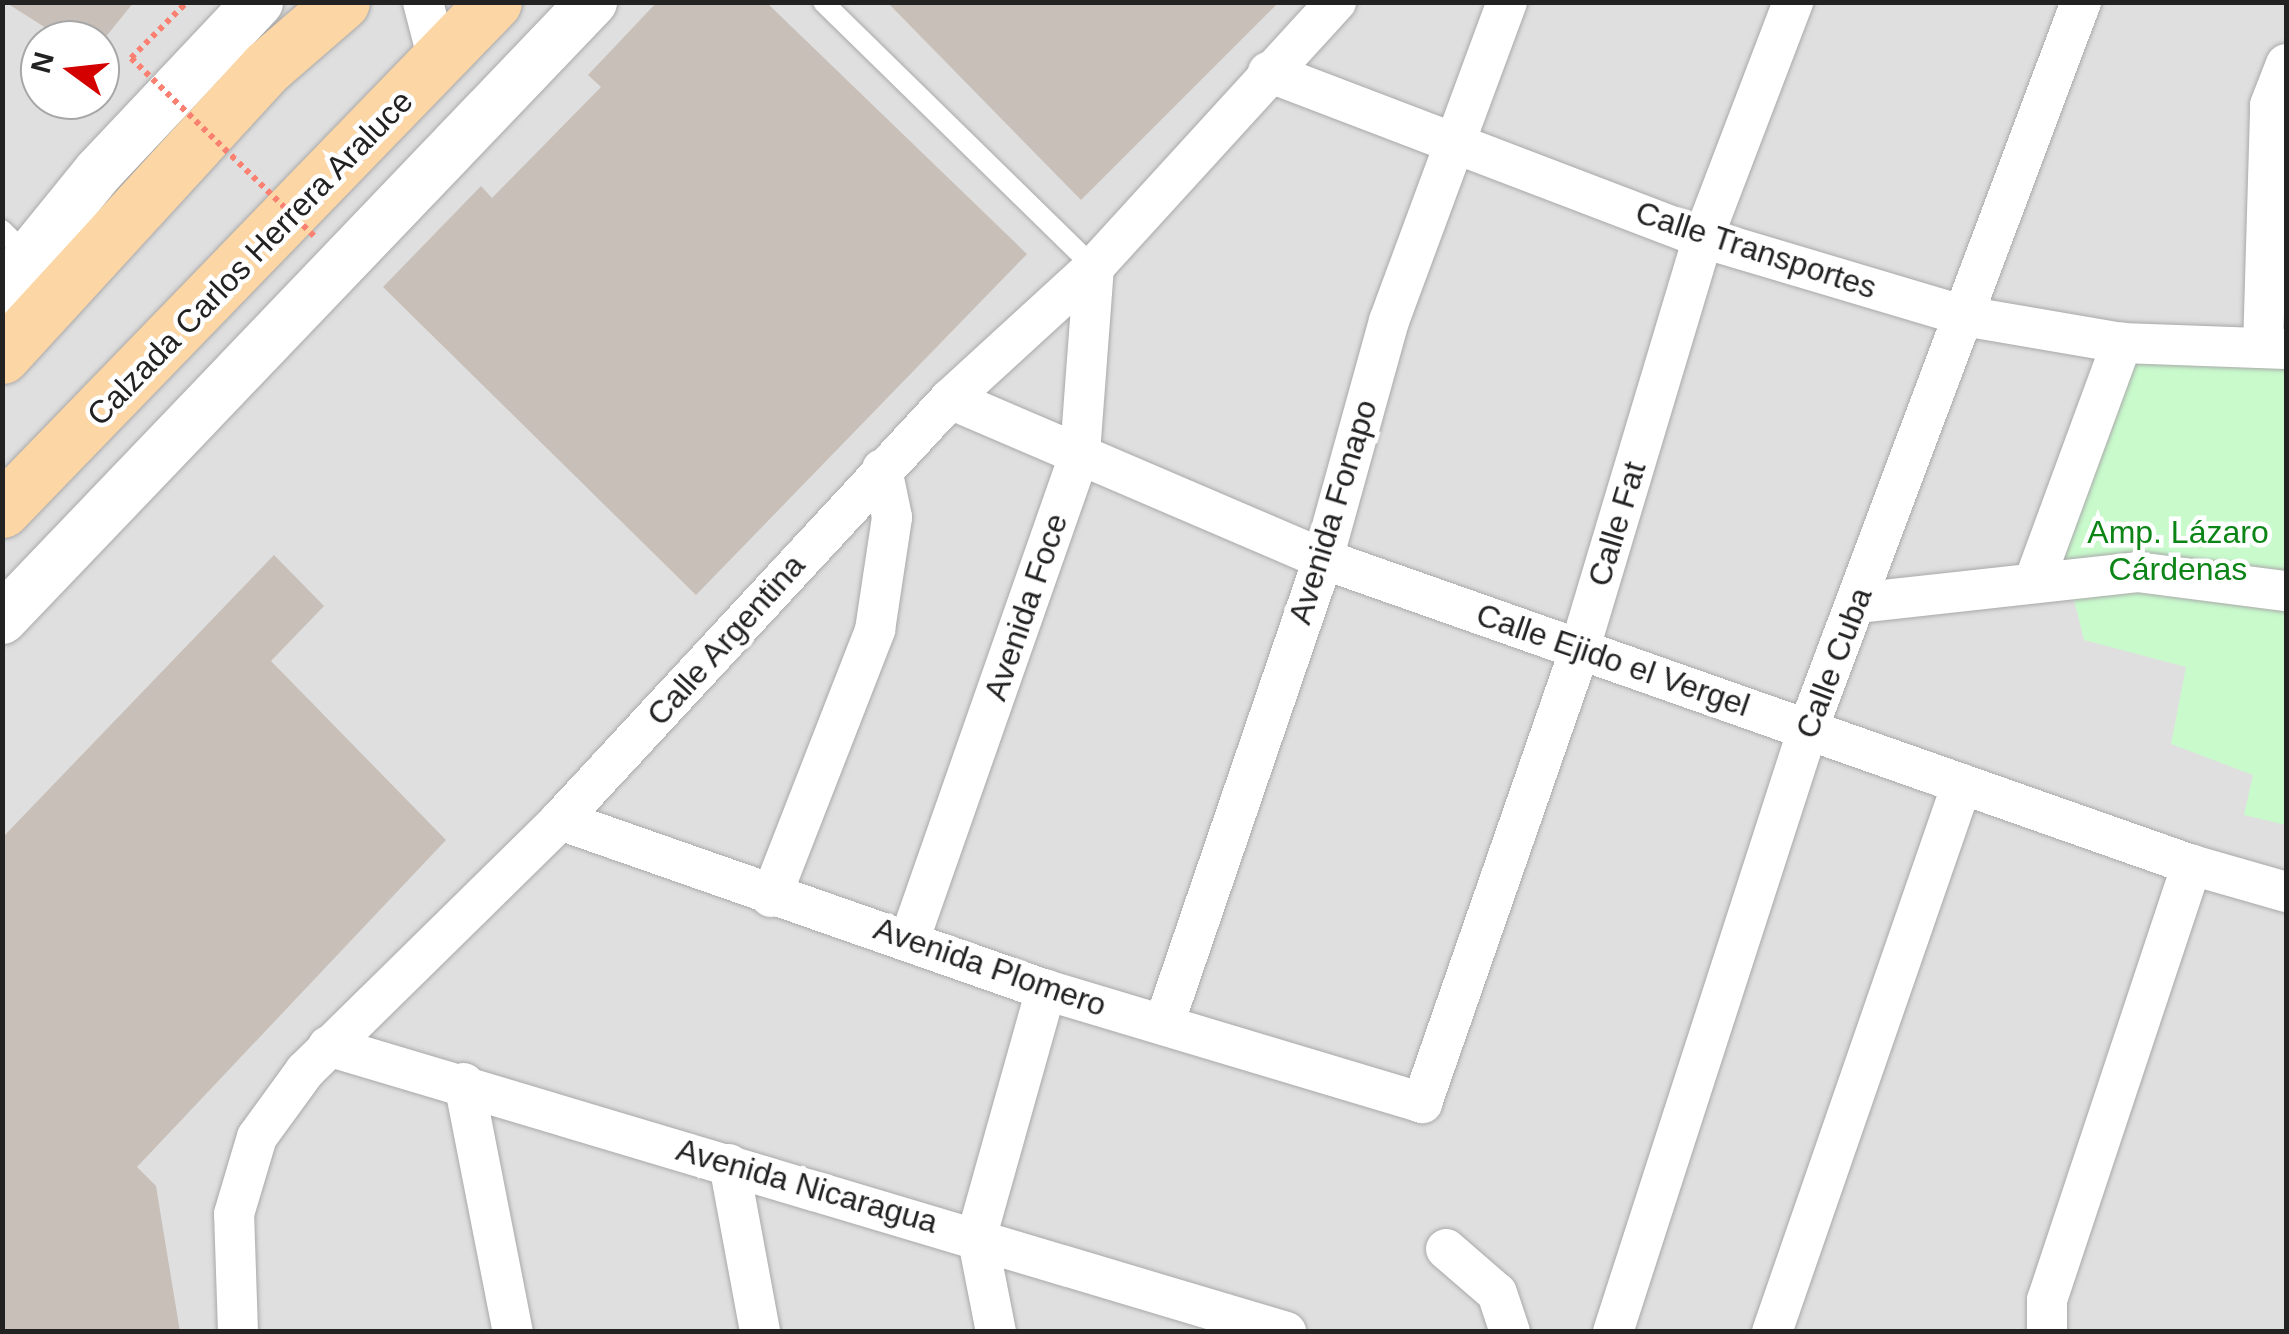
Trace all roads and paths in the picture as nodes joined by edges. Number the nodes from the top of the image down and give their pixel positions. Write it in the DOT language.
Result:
graph roads {
  1 [pos="187,2"];
  2 [pos="342,2"];
  3 [pos="423,2"];
  4 [pos="494,2"];
  5 [pos="592,2"];
  6 [pos="822,2"];
  7 [pos="1336,2"];
  8 [pos="1507,2"];
  9 [pos="1793,2"];
  10 [pos="2081,2"];
  11 [pos="256,3"];
  12 [pos="440,64"];
  13 [pos="2286,64"];
  14 [pos="267,66"];
  15 [pos="1268,72"];
  16 [pos="1454,142"];
  17 [pos="316,238"];
  18 [pos="1703,238"];
  19 [pos="16,243"];
  20 [pos="1094,267"];
  21 [pos="2,312"];
  22 [pos="1964,316"];
  23 [pos="2122,344"];
  24 [pos="2275,348"];
  25 [pos="2,356"];
  26 [pos="950,399"];
  27 [pos="1080,453"];
  28 [pos="882,469"];
  29 [pos="2,510"];
  30 [pos="1323,558"];
  31 [pos="2034,579"];
  32 [pos="2286,591"];
  33 [pos="1856,603"];
  34 [pos="2,619"];
  35 [pos="1579,651"];
  36 [pos="1809,726"];
  37 [pos="1962,784"];
  38 [pos="560,820"];
  39 [pos="2192,865"];
  40 [pos="2286,892"];
  41 [pos="771,897"];
  42 [pos="910,938"];
  43 [pos="1046,990"];
  44 [pos="1164,1024"];
  45 [pos="328,1046"];
  46 [pos="464,1083"];
  47 [pos="1422,1103"];
  48 [pos="729,1164"];
  49 [pos="977,1235"];
  50 [pos="1446,1249"];
  51 [pos="1262,1328"];
  52 [pos="238,1332"];
  53 [pos="512,1332"];
  54 [pos="760,1332"];
  55 [pos="996,1332"];
  56 [pos="1510,1332"];
  57 [pos="1613,1332"];
  58 [pos="1772,1332"];
  59 [pos="2046,1332"];
  1 -- 17 [label="path, bridge"];
  2 -- 14 [label="main road"];
  3 -- 12 [label="street"];
  4 -- 12 [label="main road, Calzada Carlos Herrera Araluce"];
  5 -- 34 [label="street"];
  6 -- 20 [label="lane"];
  7 -- 15 [label="street, Calle Argentina"];
  8 -- 16 [label="street, Avenida Fonapo"];
  9 -- 18 [label="street, Calle Fat"];
  10 -- 22 [label="street, Calle Cuba"];
  11 -- 14 [label="street"];
  11 -- 19 [label="street"];
  12 -- 29 [label="main road, Calzada Carlos Herrera Araluce"];
  13 -- 24 [label="street"];
  14 -- 25 [label="main road"];
  15 -- 16 [label="street, Calle Transportes"];
  15 -- 20 [label="street, Calle Argentina"];
  16 -- 18 [label="street, Calle Transportes"];
  16 -- 30 [label="street, Avenida Fonapo"];
  18 -- 22 [label="street, Calle Transportes"];
  18 -- 35 [label="street, Calle Fat"];
  19 -- 21 [label="street"];
  20 -- 26 [label="street, Calle Argentina"];
  20 -- 27 [label="street, Avenida Foce"];
  22 -- 23 [label="street, Calle Transportes"];
  22 -- 33 [label="street, Calle Cuba"];
  23 -- 24 [label="street, Calle Transportes"];
  23 -- 31 [label="street"];
  26 -- 27 [label="street, Calle Ejido el Vergel"];
  26 -- 28 [label="street, Calle Argentina"];
  27 -- 30 [label="street, Calle Ejido el Vergel"];
  27 -- 42 [label="street, Avenida Foce"];
  28 -- 38 [label="street, Calle Argentina"];
  28 -- 41 [label="street"];
  30 -- 35 [label="street, Calle Ejido el Vergel"];
  30 -- 44 [label="street, Avenida Fonapo"];
  31 -- 32 [label="street"];
  31 -- 33 [label="street"];
  33 -- 36 [label="street, Calle Cuba"];
  35 -- 36 [label="street, Calle Ejido el Vergel"];
  35 -- 47 [label="street, Calle Fat"];
  36 -- 37 [label="street, Calle Ejido el Vergel"];
  36 -- 57 [label="street, Calle Cuba"];
  37 -- 39 [label="street, Calle Ejido el Vergel"];
  37 -- 58 [label="street"];
  38 -- 41 [label="street, Avenida Plomero"];
  38 -- 45 [label="street, Calle Argentina"];
  39 -- 40 [label="street, Calle Ejido el Vergel"];
  39 -- 59 [label="street"];
  41 -- 42 [label="street, Avenida Plomero"];
  42 -- 43 [label="street, Avenida Plomero"];
  43 -- 44 [label="street, Avenida Plomero"];
  43 -- 49 [label="street"];
  44 -- 47 [label="street, Avenida Plomero"];
  45 -- 46 [label="street, Avenida Nicaragua"];
  45 -- 52 [label="street, Calle Argentina"];
  46 -- 48 [label="street, Avenida Nicaragua"];
  46 -- 53 [label="street"];
  48 -- 49 [label="street, Avenida Nicaragua"];
  48 -- 54 [label="street"];
  49 -- 51 [label="street, Avenida Nicaragua"];
  49 -- 55 [label="street"];
  50 -- 56 [label="street"];
}
